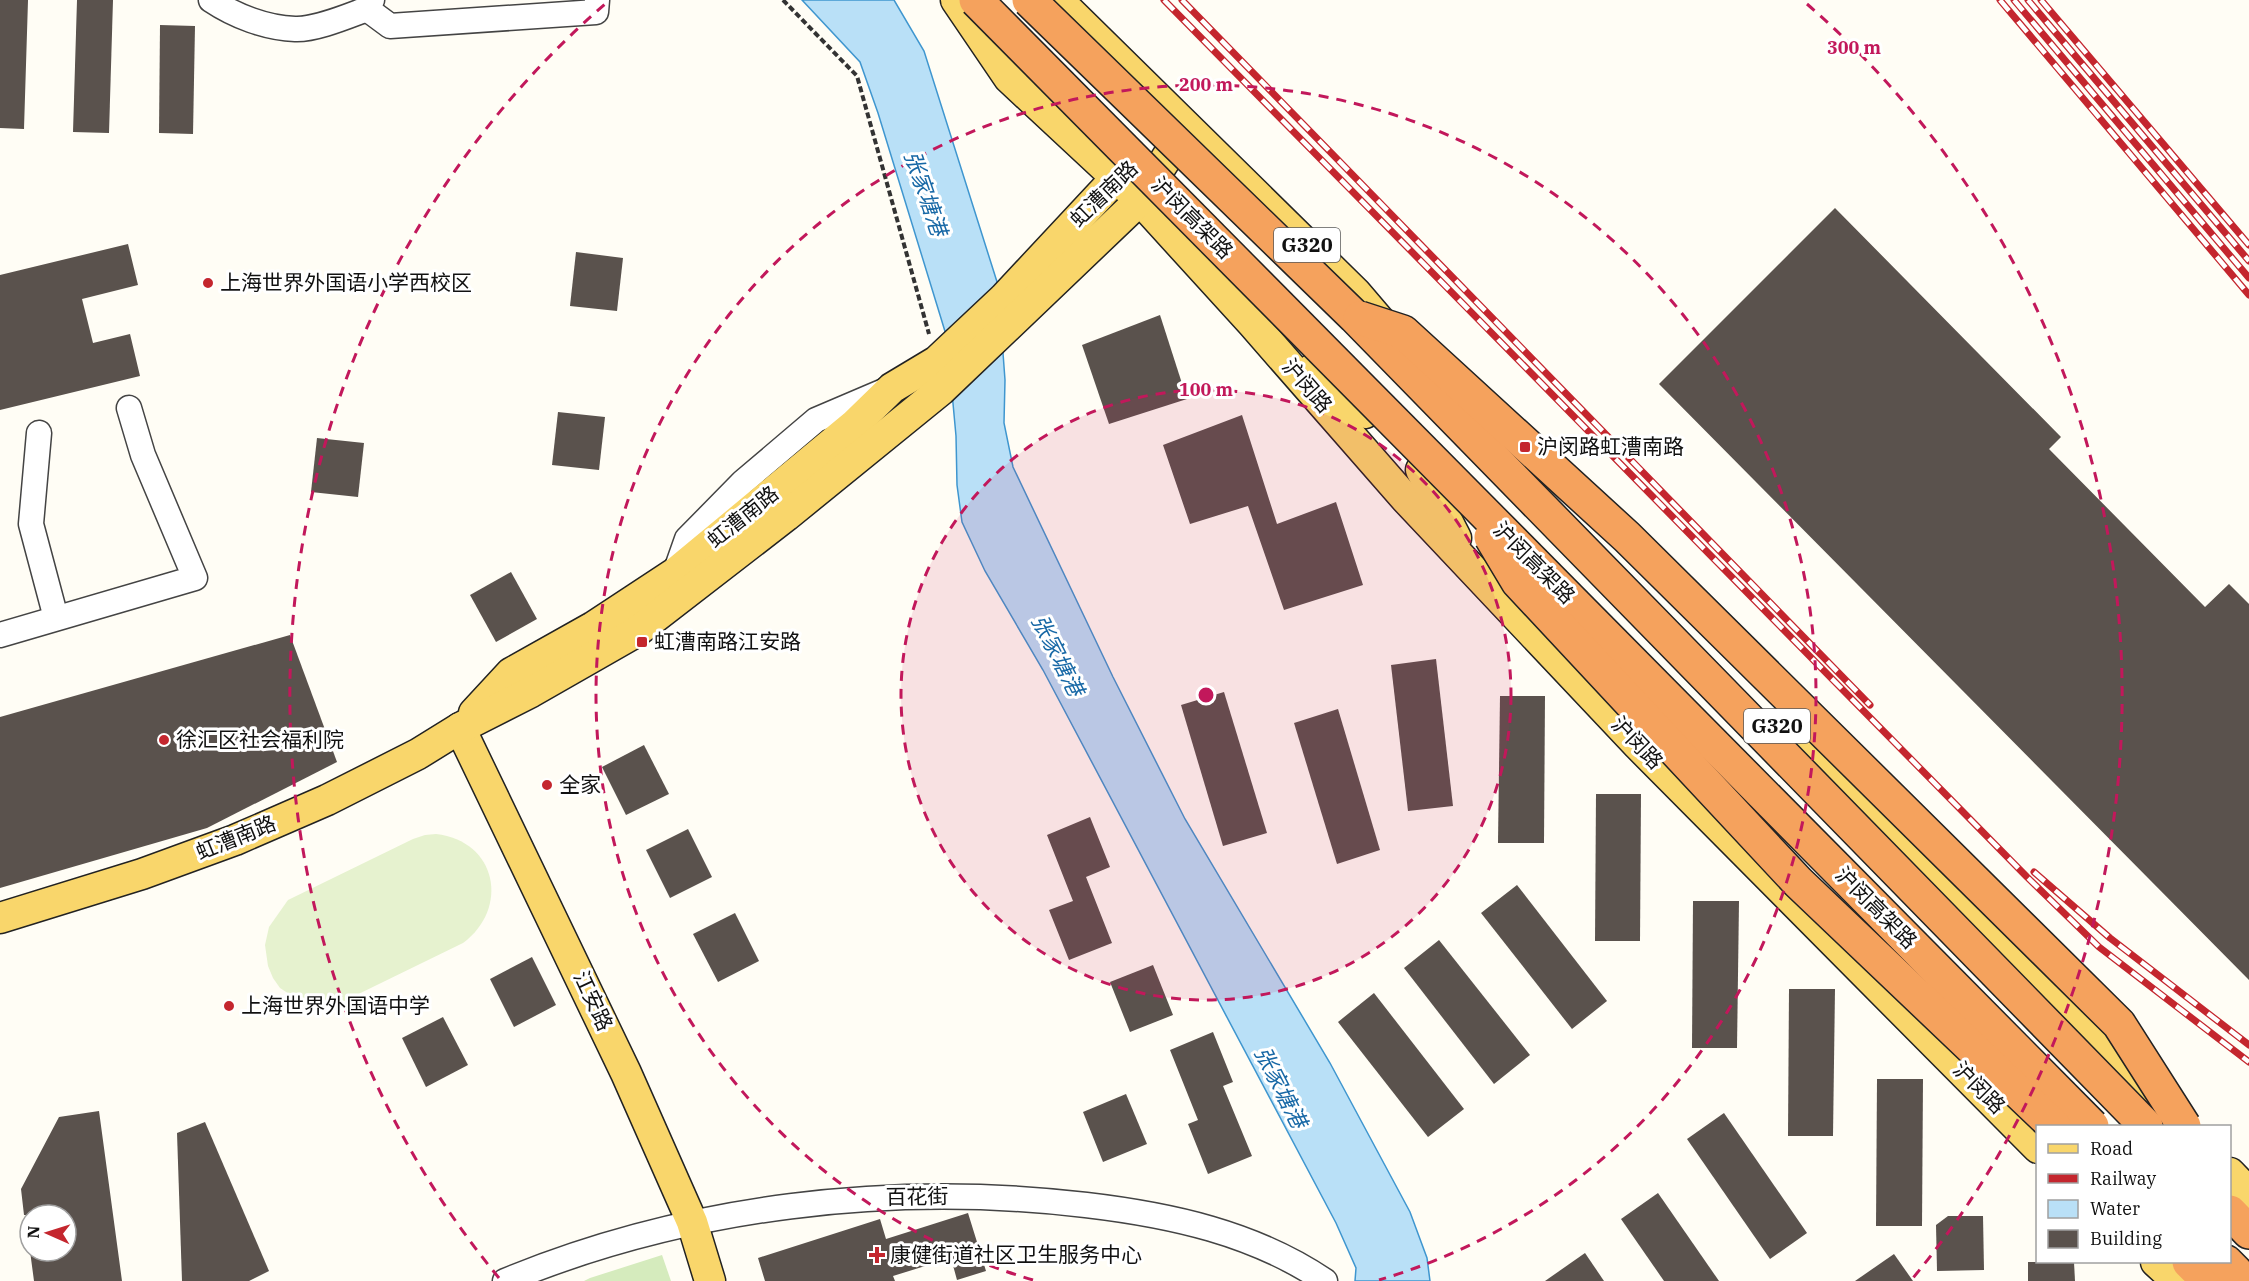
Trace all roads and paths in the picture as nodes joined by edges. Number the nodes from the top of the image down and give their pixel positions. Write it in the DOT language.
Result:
graph roads {
  1 [pos="212,0"];
  2 [pos="597,0"];
  3 [pos="783,0"];
  4 [pos="958,0"];
  5 [pos="976,0"];
  6 [pos="1027,0"];
  7 [pos="1058,0"];
  8 [pos="370,5"];
  9 [pos="1186,127"];
  10 [pos="1166,149"];
  11 [pos="1123,172"];
  12 [pos="1145,194"];
  13 [pos="1007,311"];
  14 [pos="1355,317"];
  15 [pos="1252,323"];
  16 [pos="937,361"];
  17 [pos="1421,369"];
  18 [pos="129,408"];
  19 [pos="1365,413"];
  20 [pos="39,433"];
  21 [pos="1421,470"];
  22 [pos="1471,568"];
  23 [pos="56,618"];
  24 [pos="0,635"];
  25 [pos="460,728"];
  26 [pos="0,918"];
  27 [pos="2134,1081"];
  28 [pos="2078,1125"];
  29 [pos="2145,1125"];
  30 [pos="2163,1125"];
  31 [pos="2183,1125"];
  32 [pos="2183,1125"];
  33 [pos="2036,1147"];
  34 [pos="2231,1175"];
  35 [pos="2249,1193"];
  36 [pos="2231,1204"];
  37 [pos="2231,1214"];
  38 [pos="692,1222"];
  39 [pos="2249,1224"];
  40 [pos="2249,1232"];
  41 [pos="2157,1263"];
  42 [pos="2190,1263"];
  43 [pos="2219,1263"];
  44 [pos="2227,1263"];
  45 [pos="505,1281"];
  46 [pos="710,1281"];
  47 [pos="1326,1281"];
  48 [pos="2177,1281"];
  49 [pos="2208,1281"];
  50 [pos="2237,1281"];
  51 [pos="2246,1281"];
  1 -- 8 [label="street"];
  2 -- 8 [label="street"];
  3 -- 16 [label="path"];
  4 -- 11 [label="main road, 沪闵路"];
  5 -- 28 [label="highway, 沪闵高架路, bridge"];
  6 -- 10 [label="main road"];
  6 -- 14 [label="highway, 沪闵高架路, bridge"];
  7 -- 9 [label="main road, G320"];
  9 -- 10 [label="main road, 虹漕南路"];
  9 -- 17 [label="main road, G320"];
  10 -- 11 [label="main road, 虹漕南路"];
  10 -- 12 [label="main road, 虹漕南路"];
  10 -- 17 [label="main road"];
  11 -- 12 [label="main road, 沪闵路"];
  11 -- 13 [label="main road, 虹漕南路"];
  12 -- 13 [label="main road, 虹漕南路"];
  12 -- 15 [label="main road, 沪闵路"];
  12 -- 19 [label="main road, 沪闵路"];
  13 -- 16 [label="main road, 虹漕南路"];
  13 -- 25 [label="main road, 虹漕南路"];
  14 -- 29 [label="highway, 沪闵高架路, bridge"];
  14 -- 31 [label="highway, bridge"];
  15 -- 19 [label="main road, 沪闵路"];
  15 -- 22 [label="main road, 沪闵路"];
  16 -- 25 [label="main road, 虹漕南路"];
  17 -- 27 [label="main road, G320"];
  18 -- 23 [label="street"];
  19 -- 21 [label="main road, 沪闵路"];
  20 -- 23 [label="street"];
  21 -- 22 [label="main road"];
  21 -- 28 [label="main road, 沪闵路"];
  22 -- 33 [label="main road, 沪闵路"];
  23 -- 24 [label="street"];
  25 -- 26 [label="main road, 虹漕南路"];
  25 -- 38 [label="main road, 江安路"];
  27 -- 30 [label="main road"];
  27 -- 32 [label="main road, G320"];
  34 -- 35 [label="main road"];
  36 -- 39 [label="main road"];
  37 -- 40 [label="highway"];
  38 -- 45 [label="street, 百花街"];
  38 -- 46 [label="main road, 江安路"];
  38 -- 47 [label="street, 百花街"];
  41 -- 48 [label="main road"];
  42 -- 49 [label="highway"];
  43 -- 50 [label="main road"];
  44 -- 51 [label="highway"];
}
